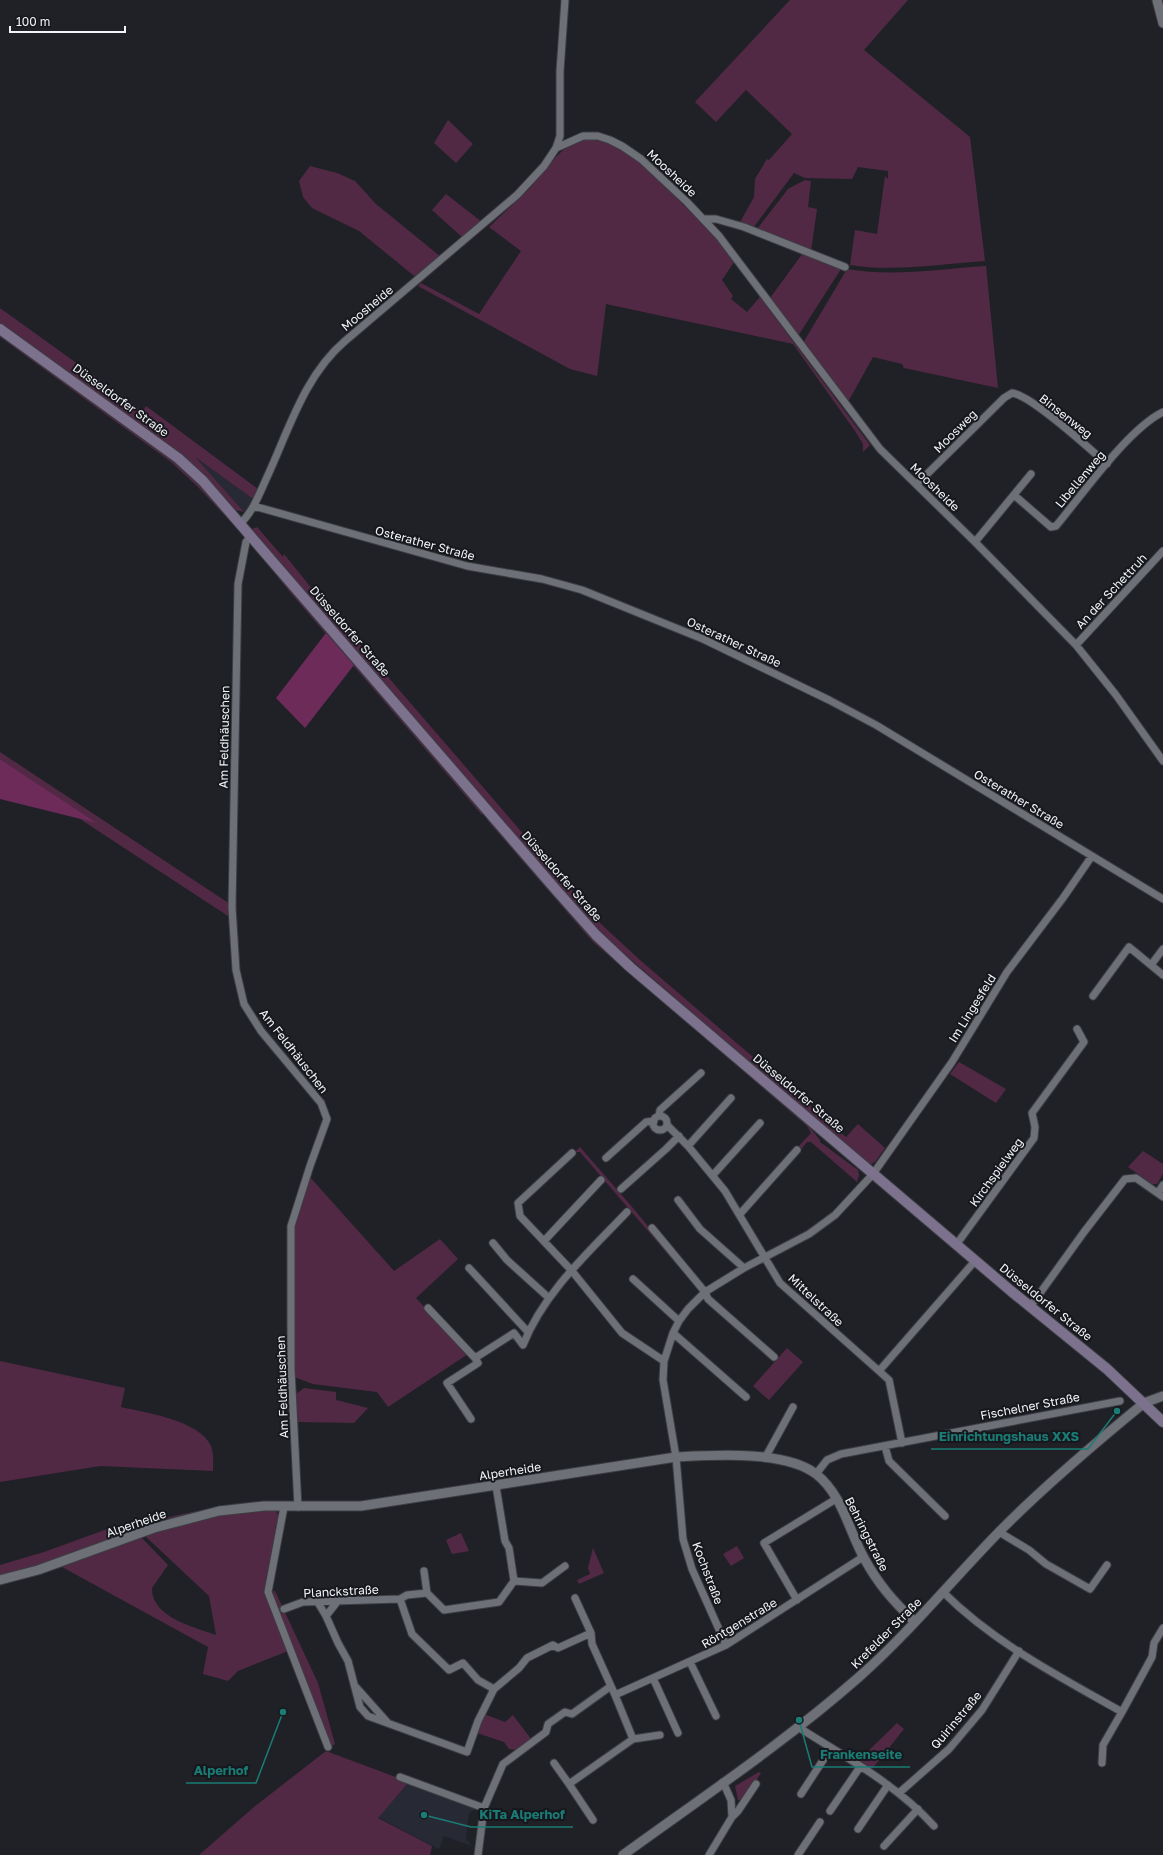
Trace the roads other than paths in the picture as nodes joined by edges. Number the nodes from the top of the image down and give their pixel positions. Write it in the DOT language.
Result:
graph roads {
  1 [pos="565,0"];
  2 [pos="1157,0"];
  3 [pos="1163,23"];
  4 [pos="556,148"];
  5 [pos="704,219"];
  6 [pos="845,267"];
  7 [pos="0,329"];
  8 [pos="1009,394"];
  9 [pos="1163,412"];
  10 [pos="1107,464"];
  11 [pos="1031,474"];
  12 [pos="917,484"];
  13 [pos="1014,495"];
  14 [pos="254,506"];
  15 [pos="241,523"];
  16 [pos="252,535"];
  17 [pos="975,542"];
  18 [pos="1162,556"];
  19 [pos="1076,646"];
  20 [pos="1163,762"];
  21 [pos="1092,856"];
  22 [pos="1163,899"];
  23 [pos="1163,948"];
  24 [pos="1151,965"];
  25 [pos="1163,975"];
  26 [pos="1093,996"];
  27 [pos="1077,1028"];
  28 [pos="701,1073"];
  29 [pos="731,1098"];
  30 [pos="657,1119"];
  31 [pos="760,1123"];
  32 [pos="667,1125"];
  33 [pos="679,1136"];
  34 [pos="688,1146"];
  35 [pos="797,1150"];
  36 [pos="572,1153"];
  37 [pos="606,1158"];
  38 [pos="873,1174"];
  39 [pos="713,1175"];
  40 [pos="601,1180"];
  41 [pos="1163,1185"];
  42 [pos="621,1189"];
  43 [pos="1160,1195"];
  44 [pos="678,1200"];
  45 [pos="627,1212"];
  46 [pos="740,1214"];
  47 [pos="652,1228"];
  48 [pos="544,1241"];
  49 [pos="493,1243"];
  50 [pos="956,1245"];
  51 [pos="764,1258"];
  52 [pos="975,1261"];
  53 [pos="469,1268"];
  54 [pos="744,1268"];
  55 [pos="572,1271"];
  56 [pos="633,1279"];
  57 [pos="704,1292"];
  58 [pos="549,1298"];
  59 [pos="1030,1307"];
  60 [pos="428,1308"];
  61 [pos="679,1321"];
  62 [pos="528,1332"];
  63 [pos="673,1333"];
  64 [pos="774,1357"];
  65 [pos="475,1358"];
  66 [pos="664,1361"];
  67 [pos="879,1371"];
  68 [pos="1163,1396"];
  69 [pos="746,1397"];
  70 [pos="1120,1400"];
  71 [pos="1144,1403"];
  72 [pos="793,1407"];
  73 [pos="471,1420"];
  74 [pos="1163,1422"];
  75 [pos="902,1443"];
  76 [pos="885,1446"];
  77 [pos="676,1457"];
  78 [pos="765,1458"];
  79 [pos="816,1474"];
  80 [pos="496,1486"];
  81 [pos="836,1499"];
  82 [pos="284,1507"];
  83 [pos="298,1507"];
  84 [pos="945,1516"];
  85 [pos="999,1532"];
  86 [pos="863,1557"];
  87 [pos="1107,1565"];
  88 [pos="565,1566"];
  89 [pos="424,1571"];
  90 [pos="0,1580"];
  91 [pos="514,1581"];
  92 [pos="943,1592"];
  93 [pos="427,1594"];
  94 [pos="575,1598"];
  95 [pos="400,1599"];
  96 [pos="797,1600"];
  97 [pos="317,1602"];
  98 [pos="337,1602"];
  99 [pos="284,1609"];
  100 [pos="326,1616"];
  101 [pos="915,1622"];
  102 [pos="1163,1628"];
  103 [pos="591,1633"];
  104 [pos="726,1645"];
  105 [pos="1019,1651"];
  106 [pos="690,1662"];
  107 [pos="653,1678"];
  108 [pos="354,1685"];
  109 [pos="611,1686"];
  110 [pos="494,1689"];
  111 [pos="614,1695"];
  112 [pos="1122,1712"];
  113 [pos="716,1716"];
  114 [pos="390,1725"];
  115 [pos="798,1727"];
  116 [pos="678,1732"];
  117 [pos="660,1735"];
  118 [pos="633,1739"];
  119 [pos="328,1747"];
  120 [pos="831,1748"];
  121 [pos="554,1763"];
  122 [pos="1102,1763"];
  123 [pos="860,1767"];
  124 [pos="400,1776"];
  125 [pos="723,1782"];
  126 [pos="569,1784"];
  127 [pos="756,1784"];
  128 [pos="888,1785"];
  129 [pos="898,1793"];
  130 [pos="801,1794"];
  131 [pos="484,1808"];
  132 [pos="918,1809"];
  133 [pos="830,1811"];
  134 [pos="732,1817"];
  135 [pos="593,1820"];
  136 [pos="820,1822"];
  137 [pos="934,1826"];
  138 [pos="858,1829"];
  139 [pos="884,1846"];
  140 [pos="712,1854"];
  141 [pos="478,1855"];
  142 [pos="623,1855"];
  143 [pos="798,1855"];
  1 -- 4 [label="street, Moosheide"];
  2 -- 3 [label="street"];
  4 -- 5 [label="street, Moosheide"];
  4 -- 14 [label="street, Moosheide"];
  5 -- 6 [label="street"];
  5 -- 12 [label="street, Moosheide"];
  7 -- 15 [label="main road, Düsseldorfer Straße"];
  8 -- 10 [label="street, Binsenweg"];
  8 -- 12 [label="street, Moosweg"];
  9 -- 10 [label="street, Libellenweg"];
  10 -- 13 [label="street, Libellenweg"];
  11 -- 13 [label="street"];
  12 -- 17 [label="street, Moosheide"];
  13 -- 17 [label="street"];
  14 -- 15 [label="street, Moosheide"];
  14 -- 21 [label="street, Osterather Straße"];
  15 -- 16 [label="main road, Düsseldorfer Straße"];
  16 -- 38 [label="main road, Düsseldorfer Straße"];
  16 -- 83 [label="street, Am Feldhäuschen"];
  17 -- 19 [label="street, Moosheide"];
  18 -- 19 [label="street, An der Schettruh"];
  19 -- 20 [label="street, Moosheide"];
  21 -- 22 [label="street, Osterather Straße"];
  21 -- 38 [label="street, Im Lingesfeld"];
  23 -- 24 [label="street"];
  24 -- 25 [label="street"];
  24 -- 26 [label="street"];
  27 -- 50 [label="street, Kirchspielweg"];
  28 -- 30 [label="street"];
  29 -- 34 [label="street"];
  30 -- 32 [label="street, Mittelstraße"];
  30 -- 32 [label="street"];
  30 -- 37 [label="street"];
  31 -- 39 [label="street"];
  32 -- 33 [label="street, Mittelstraße"];
  33 -- 34 [label="street, Mittelstraße"];
  33 -- 42 [label="street"];
  34 -- 39 [label="street, Mittelstraße"];
  35 -- 46 [label="street"];
  36 -- 48 [label="street"];
  38 -- 50 [label="main road, Düsseldorfer Straße"];
  38 -- 51 [label="street, Im Lingesfeld"];
  39 -- 46 [label="street, Mittelstraße"];
  40 -- 48 [label="street"];
  41 -- 43 [label="street"];
  43 -- 59 [label="street"];
  44 -- 54 [label="street"];
  45 -- 55 [label="street"];
  46 -- 51 [label="street, Mittelstraße"];
  47 -- 57 [label="street"];
  48 -- 55 [label="street"];
  49 -- 58 [label="street"];
  50 -- 52 [label="main road, Düsseldorfer Straße"];
  51 -- 54 [label="street, Im Lingesfeld"];
  51 -- 67 [label="street, Mittelstraße"];
  52 -- 59 [label="main road, Düsseldorfer Straße"];
  52 -- 67 [label="street"];
  53 -- 62 [label="street"];
  54 -- 57 [label="street, Im Lingesfeld"];
  55 -- 58 [label="street"];
  55 -- 66 [label="street"];
  56 -- 61 [label="street"];
  57 -- 61 [label="street, Kochstraße"];
  57 -- 64 [label="street"];
  58 -- 62 [label="street"];
  59 -- 71 [label="main road, Düsseldorfer Straße"];
  60 -- 65 [label="street"];
  61 -- 63 [label="street, Kochstraße"];
  62 -- 65 [label="street"];
  63 -- 66 [label="street, Kochstraße"];
  63 -- 69 [label="street"];
  65 -- 73 [label="street"];
  66 -- 77 [label="street, Kochstraße"];
  67 -- 75 [label="street, Mittelstraße"];
  68 -- 71 [label="street"];
  70 -- 75 [label="street, Fischelner Straße"];
  71 -- 74 [label="main road, Düsseldorfer Straße"];
  71 -- 85 [label="street, Krefelder Straße"];
  72 -- 78 [label="street"];
  75 -- 76 [label="street, Fischelner Straße"];
  76 -- 79 [label="street, Fischelner Straße"];
  76 -- 84 [label="street"];
  77 -- 78 [label="street, Alperheide"];
  77 -- 80 [label="street, Alperheide"];
  77 -- 104 [label="street, Kochstraße"];
  78 -- 79 [label="street"];
  79 -- 81 [label="street, Behringstraße"];
  80 -- 83 [label="street, Alperheide"];
  80 -- 91 [label="street"];
  81 -- 86 [label="street, Behringstraße"];
  81 -- 96 [label="street"];
  82 -- 83 [label="street, Alperheide"];
  82 -- 90 [label="street, Alperheide"];
  82 -- 119 [label="street"];
  85 -- 87 [label="street"];
  85 -- 92 [label="street, Krefelder Straße"];
  86 -- 96 [label="street, Röntgenstraße"];
  86 -- 101 [label="street, Behringstraße"];
  88 -- 91 [label="street"];
  89 -- 93 [label="street"];
  91 -- 93 [label="street"];
  92 -- 101 [label="street, Krefelder Straße"];
  92 -- 105 [label="street"];
  93 -- 95 [label="street, Planckstraße"];
  94 -- 103 [label="street"];
  95 -- 98 [label="street, Planckstraße"];
  95 -- 110 [label="street"];
  96 -- 104 [label="street, Röntgenstraße"];
  97 -- 98 [label="street, Planckstraße"];
  97 -- 99 [label="street, Planckstraße"];
  97 -- 100 [label="street"];
  98 -- 100 [label="street"];
  100 -- 108 [label="street"];
  101 -- 115 [label="street, Krefelder Straße"];
  102 -- 112 [label="street"];
  103 -- 109 [label="street"];
  103 -- 110 [label="street"];
  104 -- 106 [label="street, Röntgenstraße"];
  105 -- 112 [label="street"];
  105 -- 129 [label="street, Quirinstraße"];
  106 -- 107 [label="street, Röntgenstraße"];
  106 -- 113 [label="street"];
  107 -- 111 [label="street, Röntgenstraße"];
  107 -- 116 [label="street"];
  108 -- 114 [label="street"];
  108 -- 114 [label="street"];
  109 -- 111 [label="street"];
  109 -- 131 [label="street"];
  110 -- 114 [label="street"];
  111 -- 118 [label="street"];
  112 -- 122 [label="street"];
  115 -- 120 [label="street"];
  115 -- 125 [label="street, Krefelder Straße"];
  117 -- 118 [label="street"];
  118 -- 126 [label="street"];
  120 -- 123 [label="street"];
  120 -- 130 [label="street"];
  121 -- 126 [label="street"];
  123 -- 128 [label="street"];
  123 -- 133 [label="street"];
  124 -- 131 [label="street"];
  125 -- 134 [label="street"];
  125 -- 142 [label="street, Krefelder Straße"];
  126 -- 135 [label="street"];
  127 -- 134 [label="street"];
  128 -- 129 [label="street"];
  128 -- 138 [label="street"];
  129 -- 132 [label="street"];
  131 -- 141 [label="street"];
  132 -- 137 [label="street"];
  132 -- 139 [label="street"];
  134 -- 140 [label="street"];
  136 -- 143 [label="street"];
}
